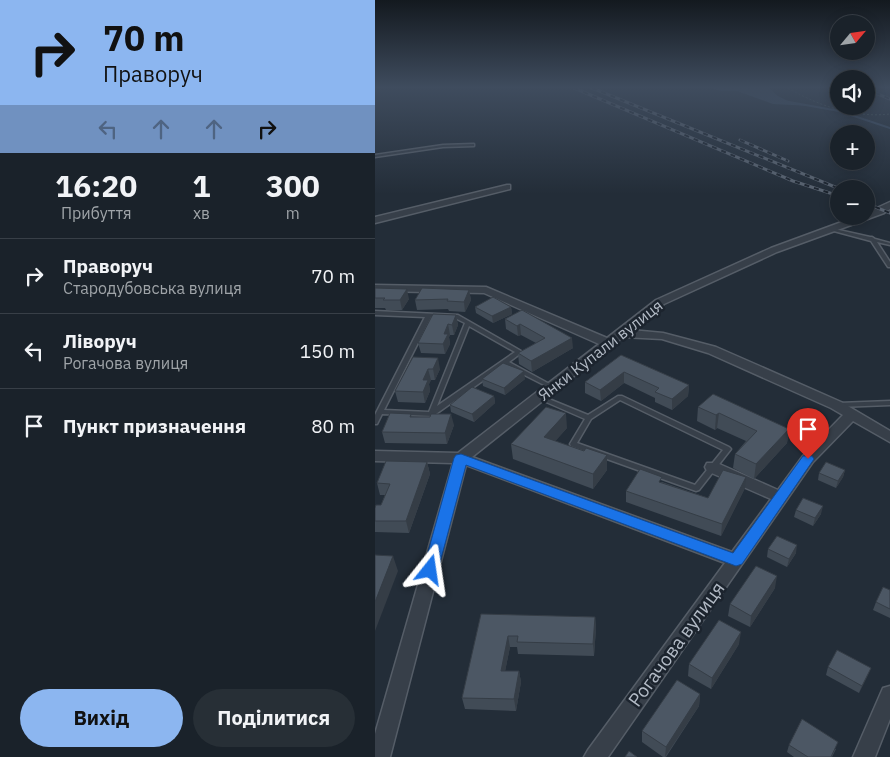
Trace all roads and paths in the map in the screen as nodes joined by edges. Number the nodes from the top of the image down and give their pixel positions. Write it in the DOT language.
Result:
graph roads {
  1 [pos="473,145"];
  2 [pos="375,156"];
  3 [pos="507,188"];
  4 [pos="890,205"];
  5 [pos="375,220"];
  6 [pos="832,229"];
  7 [pos="872,238"];
  8 [pos="890,244"];
  9 [pos="890,266"];
  10 [pos="375,288"];
  11 [pos="375,313"];
  12 [pos="429,314"];
  13 [pos="468,322"];
  14 [pos="621,333"];
  15 [pos="608,343"];
  16 [pos="505,362"];
  17 [pos="552,387"];
  18 [pos="539,397"];
  19 [pos="890,403"];
  20 [pos="836,405"];
  21 [pos="380,412"];
  22 [pos="431,414"];
  23 [pos="851,415"];
  24 [pos="589,418"];
  25 [pos="375,422"];
  26 [pos="890,437"];
  27 [pos="375,456"];
  28 [pos="461,458"];
  29 [pos="712,467"];
  30 [pos="781,497"];
  31 [pos="736,560"];
  32 [pos="890,695"];
  33 [pos="379,757"];
  34 [pos="595,757"];
  35 [pos="864,757"];
  1 -- 2 [label="lane"];
  3 -- 5 [label="street"];
  4 -- 6 [label="street, Янки Купали вулиця"];
  6 -- 7 [label="lane"];
  6 -- 14 [label="street, Янки Купали вулиця"];
  7 -- 8 [label="lane"];
  7 -- 9 [label="lane"];
  10 -- 15 [label="street"];
  11 -- 12 [label="lane"];
  12 -- 13 [label="lane"];
  12 -- 21 [label="lane"];
  13 -- 16 [label="lane"];
  13 -- 22 [label="lane"];
  14 -- 15 [label="street, Янки Купали вулиця"];
  14 -- 20 [label="street"];
  15 -- 17 [label="street, Янки Купали вулиця"];
  16 -- 17 [label="lane"];
  16 -- 22 [label="lane"];
  17 -- 18 [label="street, Янки Купали вулиця"];
  18 -- 24 [label="lane"];
  18 -- 28 [label="street, Янки Купали вулиця"];
  19 -- 20 [label="lane"];
  20 -- 23 [label="street"];
  21 -- 22 [label="lane"];
  21 -- 25 [label="lane"];
  23 -- 26 [label="street"];
  23 -- 30 [label="street, Рогачова вулиця"];
  24 -- 29 [label="lane"];
  24 -- 29 [label="lane"];
  27 -- 28 [label="street"];
  28 -- 31 [label="street"];
  28 -- 33 [label="street"];
  29 -- 30 [label="street"];
  30 -- 31 [label="street, Рогачова вулиця"];
  31 -- 34 [label="street, Рогачова вулиця"];
  32 -- 35 [label="street"];
}
